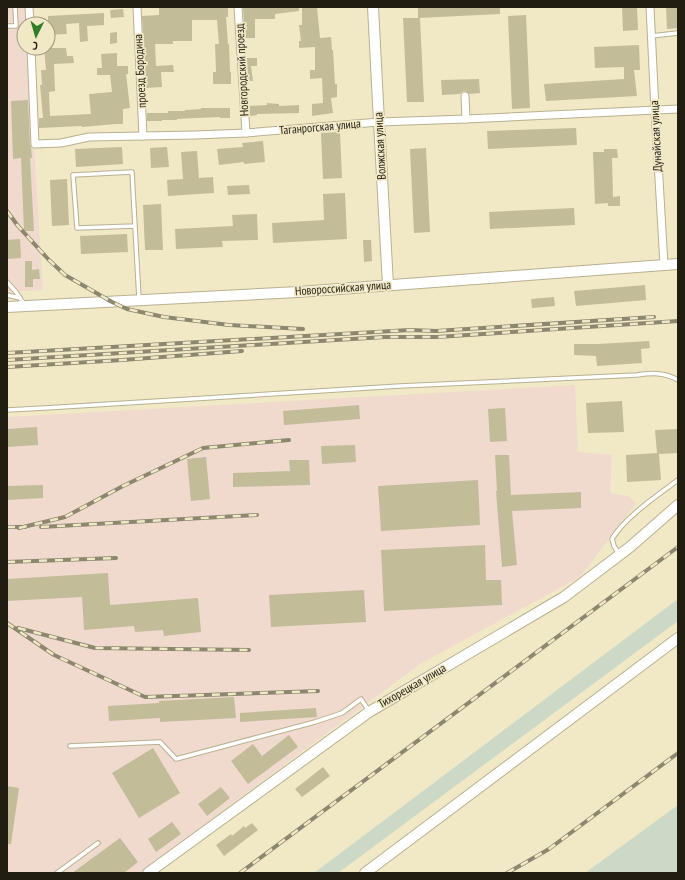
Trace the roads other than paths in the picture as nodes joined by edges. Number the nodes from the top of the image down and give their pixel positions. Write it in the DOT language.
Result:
graph roads {
  1 [pos="15,7"];
  2 [pos="137,7"];
  3 [pos="238,7"];
  4 [pos="373,7"];
  5 [pos="650,7"];
  6 [pos="7,26"];
  7 [pos="678,33"];
  8 [pos="651,36"];
  9 [pos="31,56"];
  10 [pos="465,96"];
  11 [pos="678,109"];
  12 [pos="654,110"];
  13 [pos="466,119"];
  14 [pos="379,122"];
  15 [pos="246,133"];
  16 [pos="143,136"];
  17 [pos="135,226"];
  18 [pos="678,264"];
  19 [pos="664,265"];
  20 [pos="7,282"];
  21 [pos="388,285"];
  22 [pos="7,295"];
  23 [pos="139,300"];
  24 [pos="23,302"];
  25 [pos="7,307"];
  26 [pos="678,380"];
  27 [pos="7,410"];
  28 [pos="678,480"];
  29 [pos="678,505"];
  30 [pos="619,555"];
  31 [pos="678,638"];
  32 [pos="369,712"];
  33 [pos="70,746"];
  34 [pos="98,843"];
  35 [pos="57,873"];
  36 [pos="148,873"];
  37 [pos="365,873"];
  1 -- 6 [label="lane"];
  2 -- 16 [label="street, проезд Бородина"];
  3 -- 15 [label="street, Новгородский проезд"];
  4 -- 14 [label="street, Волжская улица"];
  5 -- 8 [label="street, Дунайская улица"];
  7 -- 8 [label="lane"];
  8 -- 12 [label="street, Дунайская улица"];
  9 -- 16 [label="street, Таганрогская улица"];
  10 -- 13 [label="street"];
  11 -- 12 [label="street, Таганрогская улица"];
  12 -- 13 [label="street, Таганрогская улица"];
  12 -- 19 [label="street, Дунайская улица"];
  13 -- 14 [label="street, Таганрогская улица"];
  14 -- 15 [label="street, Таганрогская улица"];
  14 -- 21 [label="street, Волжская улица"];
  15 -- 16 [label="street, Таганрогская улица"];
  17 -- 17 [label="lane"];
  17 -- 23 [label="lane"];
  18 -- 19 [label="street, Новороссийская улица"];
  19 -- 21 [label="street, Новороссийская улица"];
  20 -- 24 [label="lane"];
  21 -- 23 [label="street, Новороссийская улица"];
  22 -- 24 [label="lane"];
  23 -- 24 [label="street, Новороссийская улица"];
  24 -- 25 [label="street, Новороссийская улица"];
  26 -- 27 [label="lane"];
  28 -- 30 [label="lane"];
  29 -- 30 [label="street, Тихорецкая улица"];
  30 -- 32 [label="street, Тихорецкая улица"];
  31 -- 37 [label="street"];
  32 -- 33 [label="lane"];
  32 -- 36 [label="street, Тихорецкая улица"];
  34 -- 35 [label="lane"];
}
